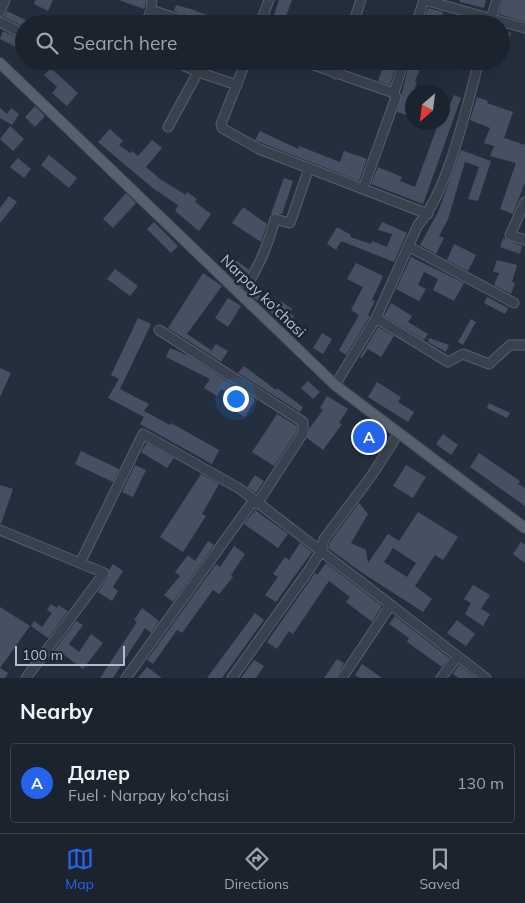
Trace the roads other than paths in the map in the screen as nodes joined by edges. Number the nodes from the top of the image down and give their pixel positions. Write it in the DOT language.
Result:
graph roads {
  1 [pos="5,0"];
  2 [pos="152,0"];
  3 [pos="269,0"];
  4 [pos="361,0"];
  5 [pos="424,0"];
  6 [pos="497,0"];
  7 [pos="151,10"];
  8 [pos="0,12"];
  9 [pos="149,15"];
  10 [pos="166,15"];
  11 [pos="263,15"];
  12 [pos="356,15"];
  13 [pos="419,15"];
  14 [pos="471,15"];
  15 [pos="492,15"];
  16 [pos="0,22"];
  17 [pos="510,25"];
  18 [pos="525,28"];
  19 [pos="15,30"];
  20 [pos="0,63"];
  21 [pos="193,70"];
  22 [pos="243,70"];
  23 [pos="326,70"];
  24 [pos="337,70"];
  25 [pos="401,70"];
  26 [pos="476,70"];
  27 [pos="198,72"];
  28 [pos="336,74"];
  29 [pos="237,85"];
  30 [pos="394,93"];
  31 [pos="168,127"];
  32 [pos="309,168"];
  33 [pos="363,189"];
  34 [pos="525,202"];
  35 [pos="428,214"];
  36 [pos="525,240"];
  37 [pos="408,246"];
  38 [pos="240,294"];
  39 [pos="514,302"];
  40 [pos="376,318"];
  41 [pos="159,330"];
  42 [pos="525,345"];
  43 [pos="335,385"];
  44 [pos="398,434"];
  45 [pos="255,503"];
  46 [pos="525,528"];
  47 [pos="0,530"];
  48 [pos="321,551"];
  49 [pos="80,563"];
  50 [pos="390,606"];
  51 [pos="457,656"];
  52 [pos="26,678"];
  53 [pos="126,678"];
  54 [pos="232,678"];
  55 [pos="342,678"];
  56 [pos="441,678"];
  57 [pos="486,678"];
  1 -- 8 [label="street"];
  2 -- 7 [label="street"];
  3 -- 11 [label="street"];
  4 -- 12 [label="street"];
  5 -- 13 [label="street"];
  5 -- 14 [label="street"];
  6 -- 15 [label="street"];
  7 -- 9 [label="street"];
  7 -- 10 [label="street"];
  16 -- 19 [label="street"];
  17 -- 18 [label="street"];
  20 -- 38 [label="main road, Narpay ko'chasi"];
  21 -- 27 [label="street"];
  22 -- 29 [label="street"];
  23 -- 28 [label="street"];
  24 -- 28 [label="street"];
  25 -- 30 [label="street"];
  26 -- 35 [label="street"];
  27 -- 29 [label="street"];
  27 -- 31 [label="street"];
  28 -- 30 [label="street"];
  29 -- 32 [label="street"];
  30 -- 33 [label="street"];
  32 -- 33 [label="street"];
  32 -- 38 [label="street"];
  33 -- 35 [label="street"];
  34 -- 36 [label="street"];
  35 -- 37 [label="street"];
  37 -- 39 [label="street"];
  37 -- 40 [label="street"];
  38 -- 43 [label="main road, Narpay ko'chasi"];
  40 -- 42 [label="street"];
  40 -- 43 [label="street"];
  41 -- 45 [label="street"];
  43 -- 44 [label="main road, Narpay ko'chasi"];
  44 -- 46 [label="main road, Narpay ko'chasi"];
  44 -- 48 [label="street"];
  45 -- 48 [label="street"];
  45 -- 49 [label="street"];
  45 -- 53 [label="street"];
  47 -- 49 [label="street"];
  48 -- 50 [label="street"];
  48 -- 54 [label="street"];
  49 -- 52 [label="street"];
  50 -- 51 [label="street"];
  50 -- 55 [label="street"];
  51 -- 56 [label="street"];
  51 -- 57 [label="street"];
}
